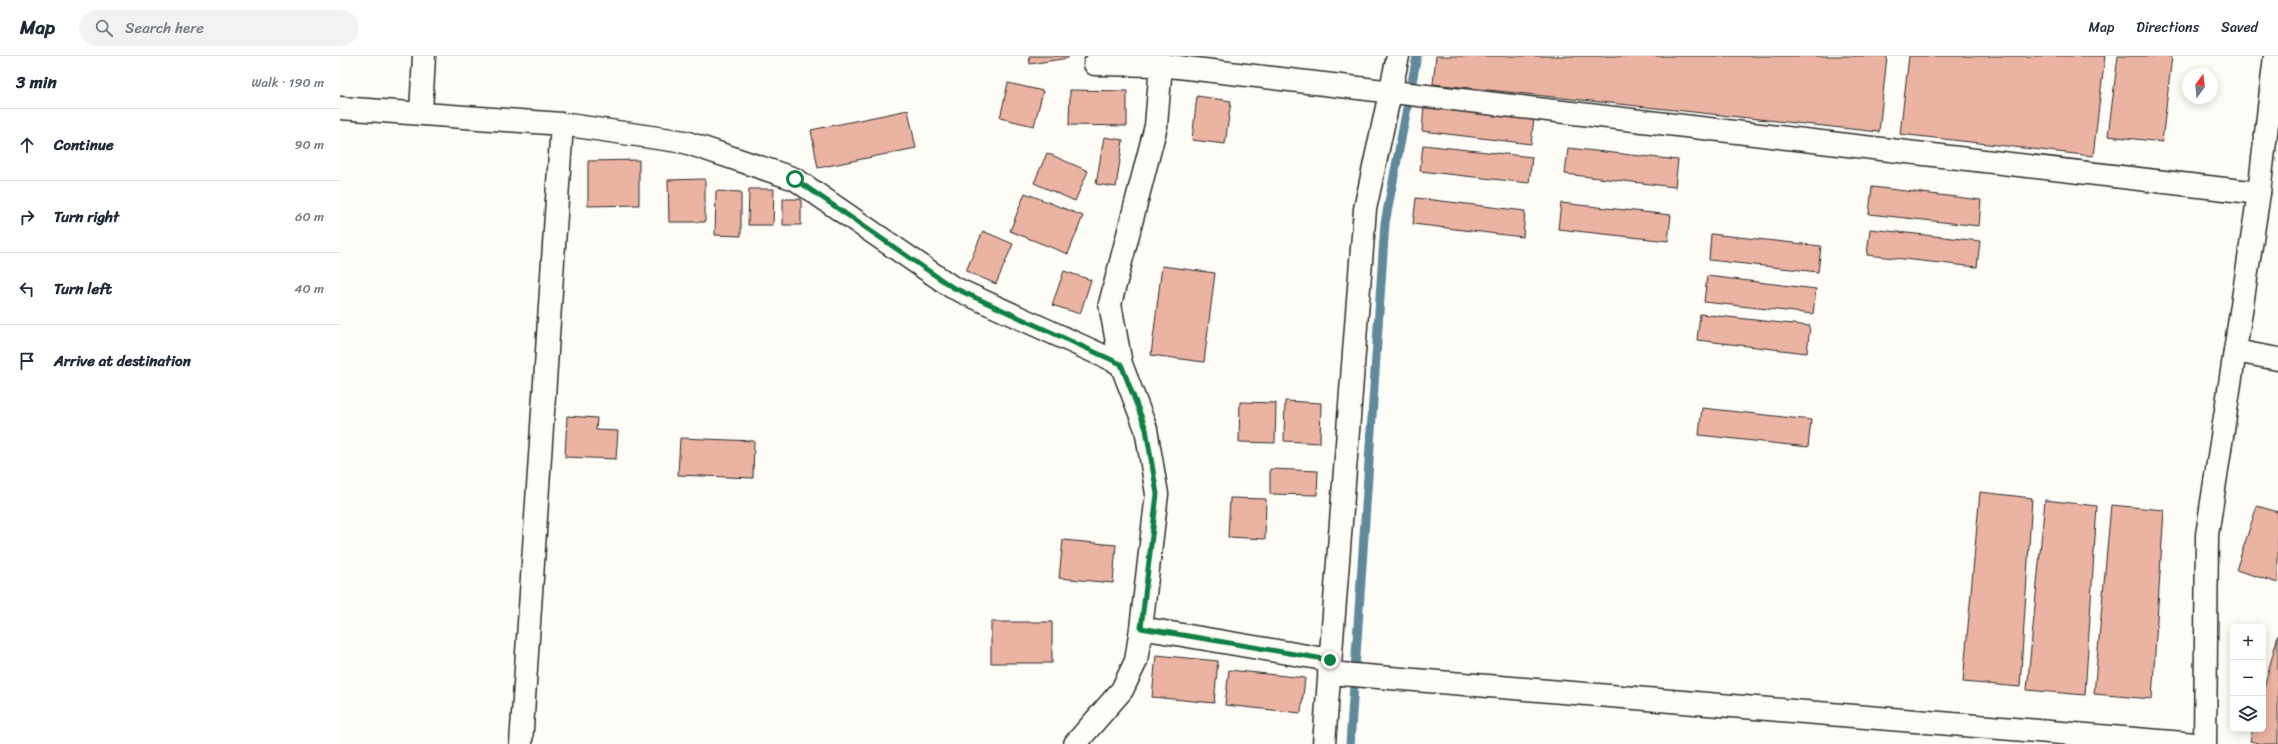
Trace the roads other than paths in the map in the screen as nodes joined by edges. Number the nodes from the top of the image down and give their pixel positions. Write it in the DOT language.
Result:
graph roads {
  1 [pos="424,56"];
  2 [pos="1398,56"];
  3 [pos="2274,56"];
  4 [pos="1160,61"];
  5 [pos="1094,64"];
  6 [pos="1390,91"];
  7 [pos="340,108"];
  8 [pos="421,113"];
  9 [pos="562,124"];
  10 [pos="2259,193"];
  11 [pos="2235,351"];
  12 [pos="2278,360"];
  13 [pos="1121,364"];
  14 [pos="1141,628"];
  15 [pos="1330,667"];
  16 [pos="521,744"];
  17 [pos="1075,744"];
  18 [pos="1324,744"];
  19 [pos="2196,744"];
  20 [pos="2205,744"];
  1 -- 8 [label="street"];
  2 -- 6 [label="street"];
  3 -- 10 [label="street"];
  4 -- 5 [label="street"];
  4 -- 6 [label="street"];
  4 -- 13 [label="street"];
  6 -- 10 [label="street"];
  6 -- 15 [label="street"];
  7 -- 8 [label="street"];
  8 -- 9 [label="street"];
  9 -- 13 [label="street"];
  9 -- 16 [label="street"];
  10 -- 11 [label="street"];
  11 -- 12 [label="street"];
  11 -- 20 [label="street"];
  13 -- 14 [label="street"];
  14 -- 15 [label="street"];
  14 -- 17 [label="street"];
  15 -- 18 [label="street"];
  15 -- 19 [label="street"];
}
